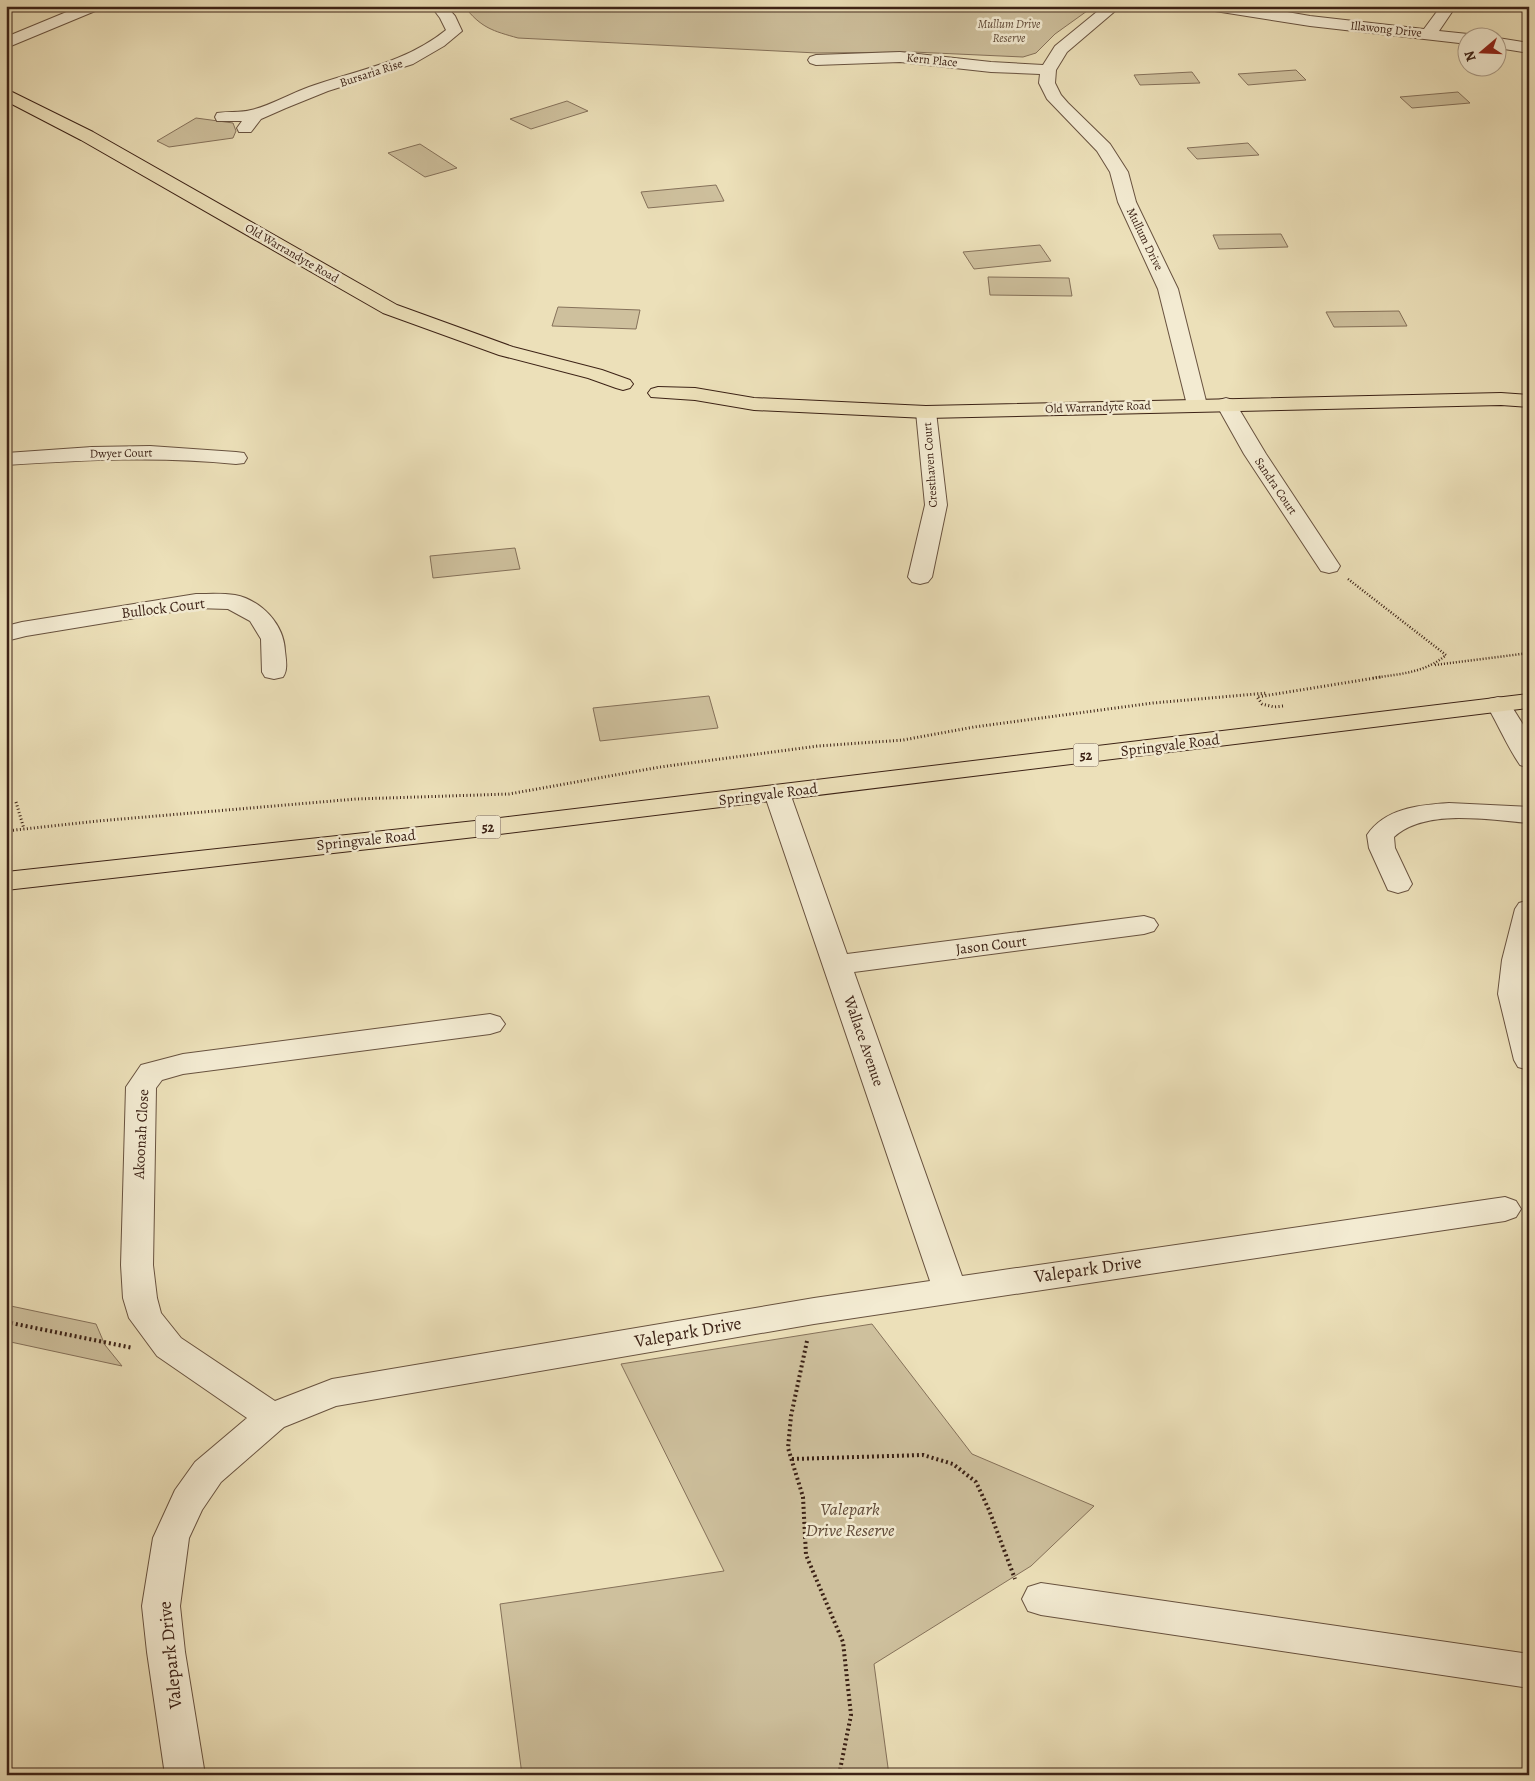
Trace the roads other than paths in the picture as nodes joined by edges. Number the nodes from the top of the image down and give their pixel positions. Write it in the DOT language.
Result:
graph roads {
  1 [pos="96,6"];
  2 [pos="438,6"];
  3 [pos="1114,6"];
  4 [pos="1215,6"];
  5 [pos="1449,6"];
  6 [pos="1429,34"];
  7 [pos="1458,38"];
  8 [pos="6,43"];
  9 [pos="1508,45"];
  10 [pos="1529,48"];
  11 [pos="816,60"];
  12 [pos="1048,70"];
  13 [pos="6,94"];
  14 [pos="255,115"];
  15 [pos="223,117"];
  16 [pos="244,129"];
  17 [pos="1529,394"];
  18 [pos="1501,399"];
  19 [pos="1529,401"];
  20 [pos="1197,404"];
  21 [pos="1226,404"];
  22 [pos="926,412"];
  23 [pos="236,458"];
  24 [pos="6,459"];
  25 [pos="1329,566"];
  26 [pos="920,577"];
  27 [pos="6,634"];
  28 [pos="274,672"];
  29 [pos="1529,701"];
  30 [pos="1498,704"];
  31 [pos="1529,760"];
  32 [pos="777,793"];
  33 [pos="1529,816"];
  34 [pos="6,882"];
  35 [pos="1398,884"];
  36 [pos="1529,909"];
  37 [pos="1144,924"];
  38 [pos="837,965"];
  39 [pos="490,1024"];
  40 [pos="1529,1060"];
  41 [pos="1505,1209"];
  42 [pos="950,1290"];
  43 [pos="272,1416"];
  44 [pos="1041,1598"];
  45 [pos="1529,1671"];
  46 [pos="185,1775"];
  1 -- 8 [label="street"];
  2 -- 14 [label="street, Bursaria Rise"];
  3 -- 12 [label="street"];
  4 -- 6 [label="street, Illawong Drive"];
  5 -- 6 [label="street"];
  6 -- 7 [label="street, Illawong Drive"];
  9 -- 10 [label="street"];
  11 -- 12 [label="street, Kern Place"];
  12 -- 20 [label="street, Mullum Drive"];
  13 -- 22 [label="main road, Old Warrandyte Road"];
  14 -- 15 [label="street, Bursaria Rise"];
  14 -- 16 [label="street"];
  17 -- 18 [label="main road, Old Warrandyte Road"];
  18 -- 19 [label="main road, Old Warrandyte Road"];
  18 -- 21 [label="main road, Old Warrandyte Road"];
  20 -- 21 [label="main road, Old Warrandyte Road"];
  20 -- 22 [label="main road, Old Warrandyte Road"];
  21 -- 25 [label="street, Sandra Court"];
  22 -- 26 [label="street, Cresthaven Court"];
  23 -- 24 [label="street, Dwyer Court"];
  27 -- 28 [label="street, Bullock Court"];
  29 -- 30 [label="main road, Springvale Road / 52"];
  30 -- 31 [label="street"];
  30 -- 32 [label="main road, Springvale Road / 52"];
  32 -- 34 [label="main road, Springvale Road / 52"];
  32 -- 38 [label="street, Wallace Avenue"];
  33 -- 35 [label="street"];
  36 -- 40 [label="street"];
  37 -- 38 [label="street, Jason Court"];
  38 -- 42 [label="street, Wallace Avenue"];
  39 -- 43 [label="street, Akoonah Close"];
  41 -- 42 [label="street, Valepark Drive"];
  42 -- 43 [label="street, Valepark Drive"];
  43 -- 46 [label="street, Valepark Drive"];
  44 -- 45 [label="street"];
}
